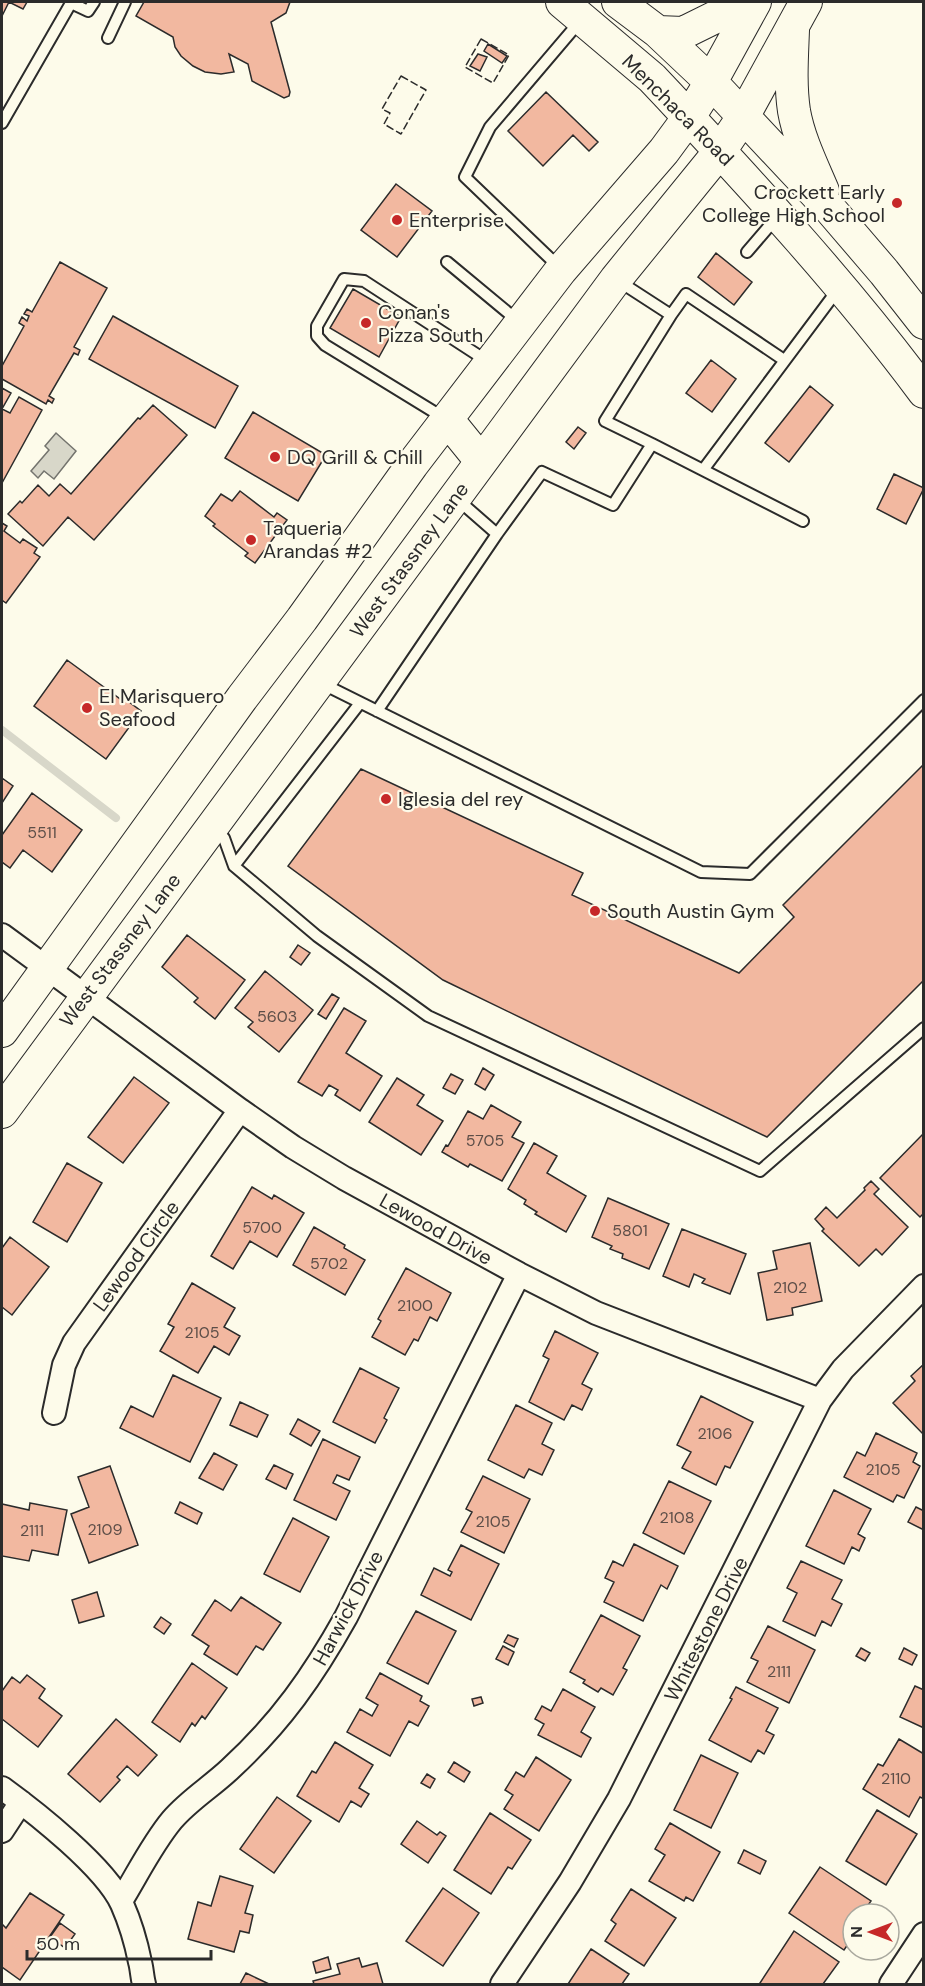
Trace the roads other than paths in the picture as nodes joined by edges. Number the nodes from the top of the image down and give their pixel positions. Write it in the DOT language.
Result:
graph roads {
  1 [pos="94,2"];
  2 [pos="124,2"];
  3 [pos="618,2"];
  4 [pos="746,2"];
  5 [pos="755,2"];
  6 [pos="572,10"];
  7 [pos="800,12"];
  8 [pos="658,32"];
  9 [pos="108,38"];
  10 [pos="711,82"];
  11 [pos="689,117"];
  12 [pos="743,117"];
  13 [pos="2,123"];
  14 [pos="720,151"];
  15 [pos="830,209"];
  16 [pos="779,215"];
  17 [pos="747,252"];
  18 [pos="447,261"];
  19 [pos="561,270"];
  20 [pos="616,279"];
  21 [pos="841,286"];
  22 [pos="672,315"];
  23 [pos="520,322"];
  24 [pos="924,323"];
  25 [pos="784,360"];
  26 [pos="490,363"];
  27 [pos="924,392"];
  28 [pos="447,419"];
  29 [pos="652,444"];
  30 [pos="481,461"];
  31 [pos="703,470"];
  32 [pos="455,497"];
  33 [pos="803,521"];
  34 [pos="497,534"];
  35 [pos="318,682"];
  36 [pos="251,687"];
  37 [pos="924,700"];
  38 [pos="360,703"];
  39 [pos="377,711"];
  40 [pos="291,717"];
  41 [pos="211,828"];
  42 [pos="234,866"];
  43 [pos="2,936"];
  44 [pos="46,968"];
  45 [pos="85,996"];
  46 [pos="924,1028"];
  47 [pos="2,1031"];
  48 [pos="240,1110"];
  49 [pos="2,1112"];
  50 [pos="519,1274"];
  51 [pos="924,1286"];
  52 [pos="820,1400"];
  53 [pos="54,1413"];
  54 [pos="2,1788"];
  55 [pos="21,1803"];
  56 [pos="2,1831"];
  57 [pos="121,1901"];
  58 [pos="924,1934"];
  59 [pos="144,1984"];
  60 [pos="502,1984"];
  61 [pos="891,1984"];
  1 -- 13 [label="lane"];
  2 -- 9 [label="lane"];
  3 -- 8 [label="main road, Menchaca Road"];
  4 -- 8 [label="main road"];
  5 -- 10 [label="main road"];
  6 -- 11 [label="main road, Menchaca Road"];
  6 -- 19 [label="lane"];
  7 -- 12 [label="main road, West Stassney Lane"];
  7 -- 15 [label="main road"];
  8 -- 10 [label="main road, Menchaca Road"];
  10 -- 11 [label="main road"];
  10 -- 12 [label="main road, Menchaca Road"];
  11 -- 14 [label="main road, Menchaca Road"];
  11 -- 19 [label="main road"];
  12 -- 14 [label="main road, West Stassney Lane"];
  12 -- 15 [label="main road, Menchaca Road"];
  14 -- 16 [label="main road, Menchaca Road"];
  14 -- 20 [label="main road, West Stassney Lane"];
  15 -- 24 [label="main road, Menchaca Road"];
  16 -- 17 [label="lane"];
  16 -- 21 [label="main road, Menchaca Road"];
  18 -- 23 [label="lane"];
  19 -- 23 [label="main road"];
  20 -- 22 [label="lane"];
  20 -- 30 [label="main road, West Stassney Lane"];
  21 -- 25 [label="lane"];
  21 -- 27 [label="main road, Menchaca Road"];
  22 -- 25 [label="lane"];
  22 -- 29 [label="lane"];
  23 -- 26 [label="main road"];
  25 -- 31 [label="lane"];
  26 -- 28 [label="main road"];
  26 -- 28 [label="lane"];
  28 -- 30 [label="main road"];
  28 -- 36 [label="main road"];
  29 -- 31 [label="lane"];
  29 -- 34 [label="lane"];
  30 -- 32 [label="main road, West Stassney Lane"];
  31 -- 33 [label="lane"];
  32 -- 34 [label="lane"];
  32 -- 35 [label="main road, West Stassney Lane"];
  34 -- 39 [label="lane"];
  35 -- 38 [label="lane"];
  35 -- 40 [label="main road, West Stassney Lane"];
  36 -- 40 [label="main road"];
  36 -- 44 [label="main road"];
  37 -- 39 [label="lane"];
  38 -- 39 [label="lane"];
  38 -- 42 [label="lane"];
  40 -- 41 [label="main road, West Stassney Lane"];
  41 -- 42 [label="lane"];
  41 -- 45 [label="main road, West Stassney Lane"];
  42 -- 46 [label="lane"];
  43 -- 44 [label="street, Lewood Drive"];
  44 -- 45 [label="street, Lewood Drive"];
  44 -- 47 [label="main road"];
  45 -- 48 [label="street, Lewood Drive"];
  45 -- 49 [label="main road, West Stassney Lane"];
  48 -- 50 [label="street, Lewood Drive"];
  48 -- 53 [label="street, Lewood Circle"];
  50 -- 52 [label="street, Lewood Drive"];
  50 -- 57 [label="street, Harwick Drive"];
  51 -- 52 [label="street, Whitestone Drive"];
  52 -- 60 [label="street, Whitestone Drive"];
  54 -- 55 [label="street"];
  55 -- 56 [label="street"];
  55 -- 57 [label="street"];
  57 -- 59 [label="street"];
  58 -- 61 [label="street"];
}
